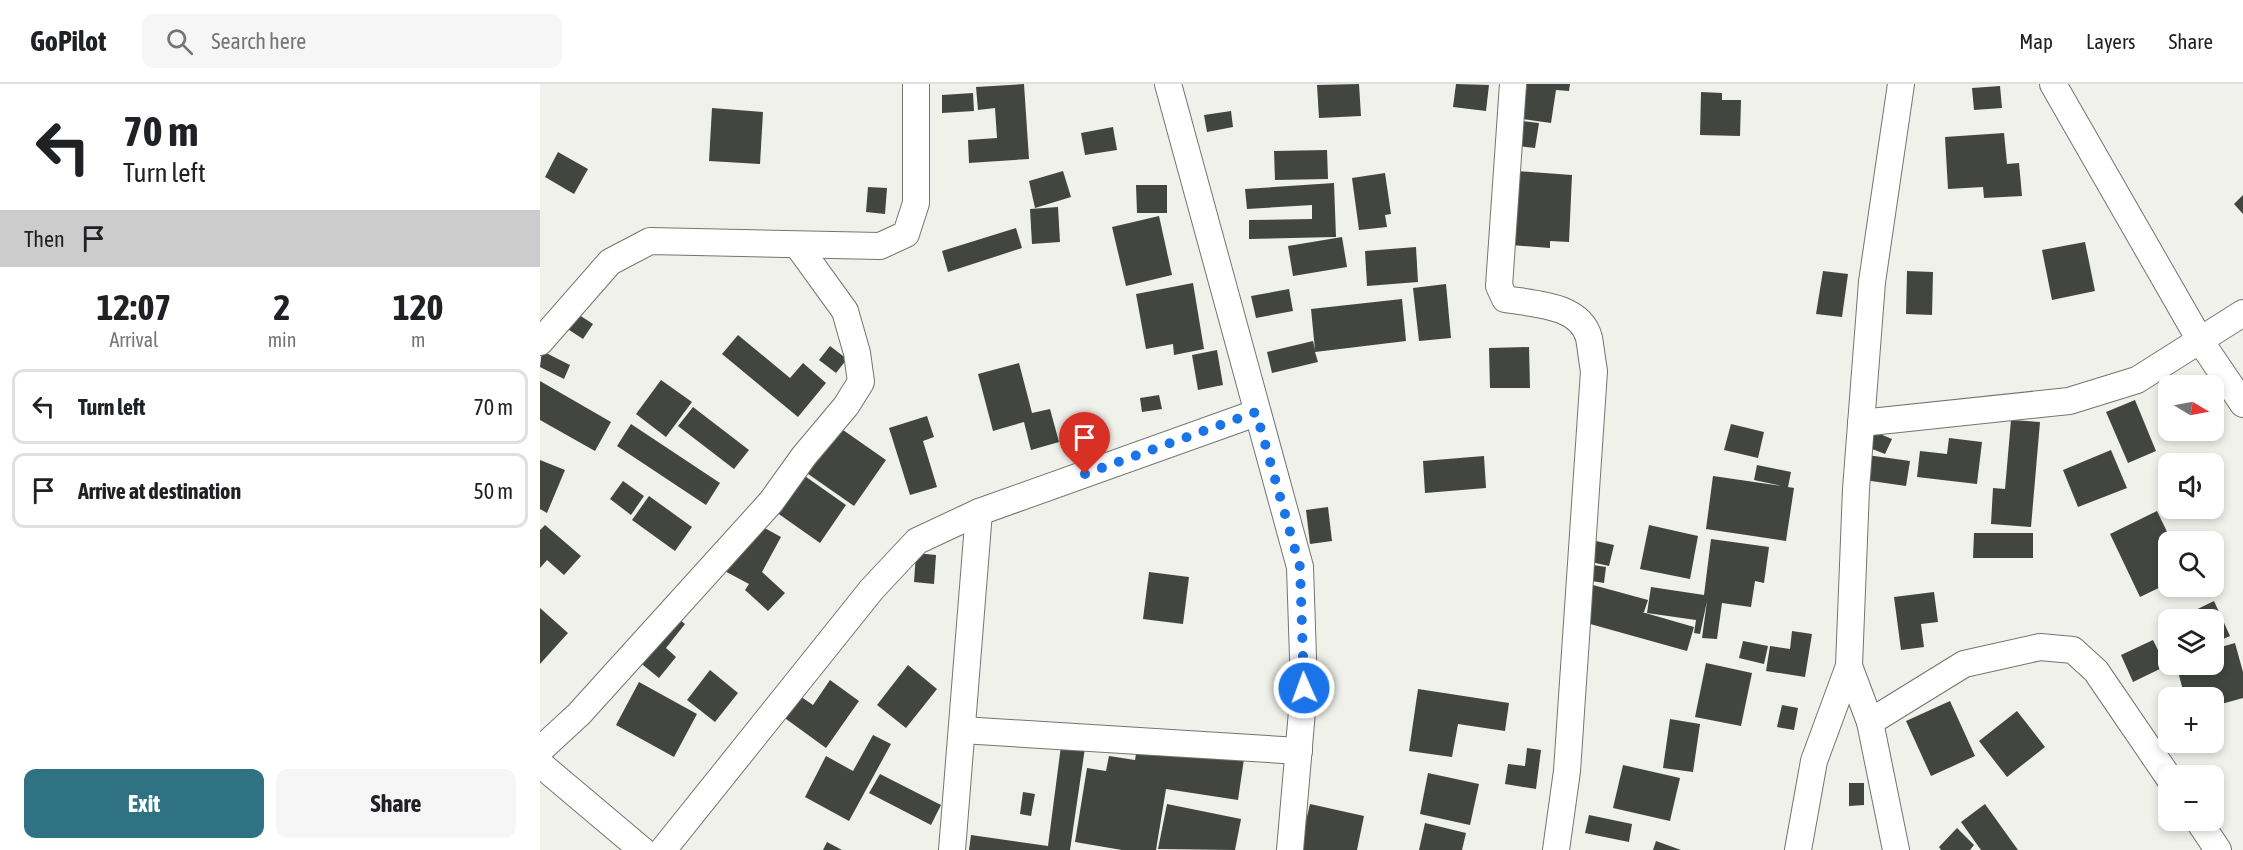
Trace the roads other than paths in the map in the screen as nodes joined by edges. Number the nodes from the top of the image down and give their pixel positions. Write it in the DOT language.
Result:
graph roads {
  1 [pos="916,84"];
  2 [pos="1168,84"];
  3 [pos="1513,84"];
  4 [pos="1901,84"];
  5 [pos="2053,84"];
  6 [pos="798,246"];
  7 [pos="2243,313"];
  8 [pos="540,342"];
  9 [pos="2201,342"];
  10 [pos="2243,404"];
  11 [pos="1256,412"];
  12 [pos="1861,423"];
  13 [pos="979,512"];
  14 [pos="1848,666"];
  15 [pos="1870,722"];
  16 [pos="962,730"];
  17 [pos="540,750"];
  18 [pos="1299,751"];
  19 [pos="540,764"];
  20 [pos="2160,765"];
  21 [pos="2205,831"];
  22 [pos="642,850"];
  23 [pos="663,850"];
  24 [pos="952,850"];
  25 [pos="1290,850"];
  26 [pos="1556,850"];
  27 [pos="1798,850"];
  28 [pos="1896,850"];
  29 [pos="2218,850"];
  1 -- 6 [label="street"];
  2 -- 11 [label="street"];
  3 -- 26 [label="street"];
  4 -- 12 [label="street"];
  5 -- 9 [label="street"];
  6 -- 8 [label="street"];
  6 -- 17 [label="street"];
  7 -- 9 [label="street"];
  9 -- 10 [label="street"];
  9 -- 12 [label="street"];
  11 -- 13 [label="street"];
  11 -- 18 [label="street"];
  12 -- 14 [label="street"];
  13 -- 16 [label="street"];
  13 -- 23 [label="street"];
  14 -- 15 [label="street"];
  14 -- 27 [label="street"];
  15 -- 20 [label="street"];
  15 -- 28 [label="street"];
  16 -- 18 [label="street"];
  16 -- 24 [label="street"];
  18 -- 25 [label="street"];
  19 -- 22 [label="street"];
  21 -- 29 [label="street"];
}
